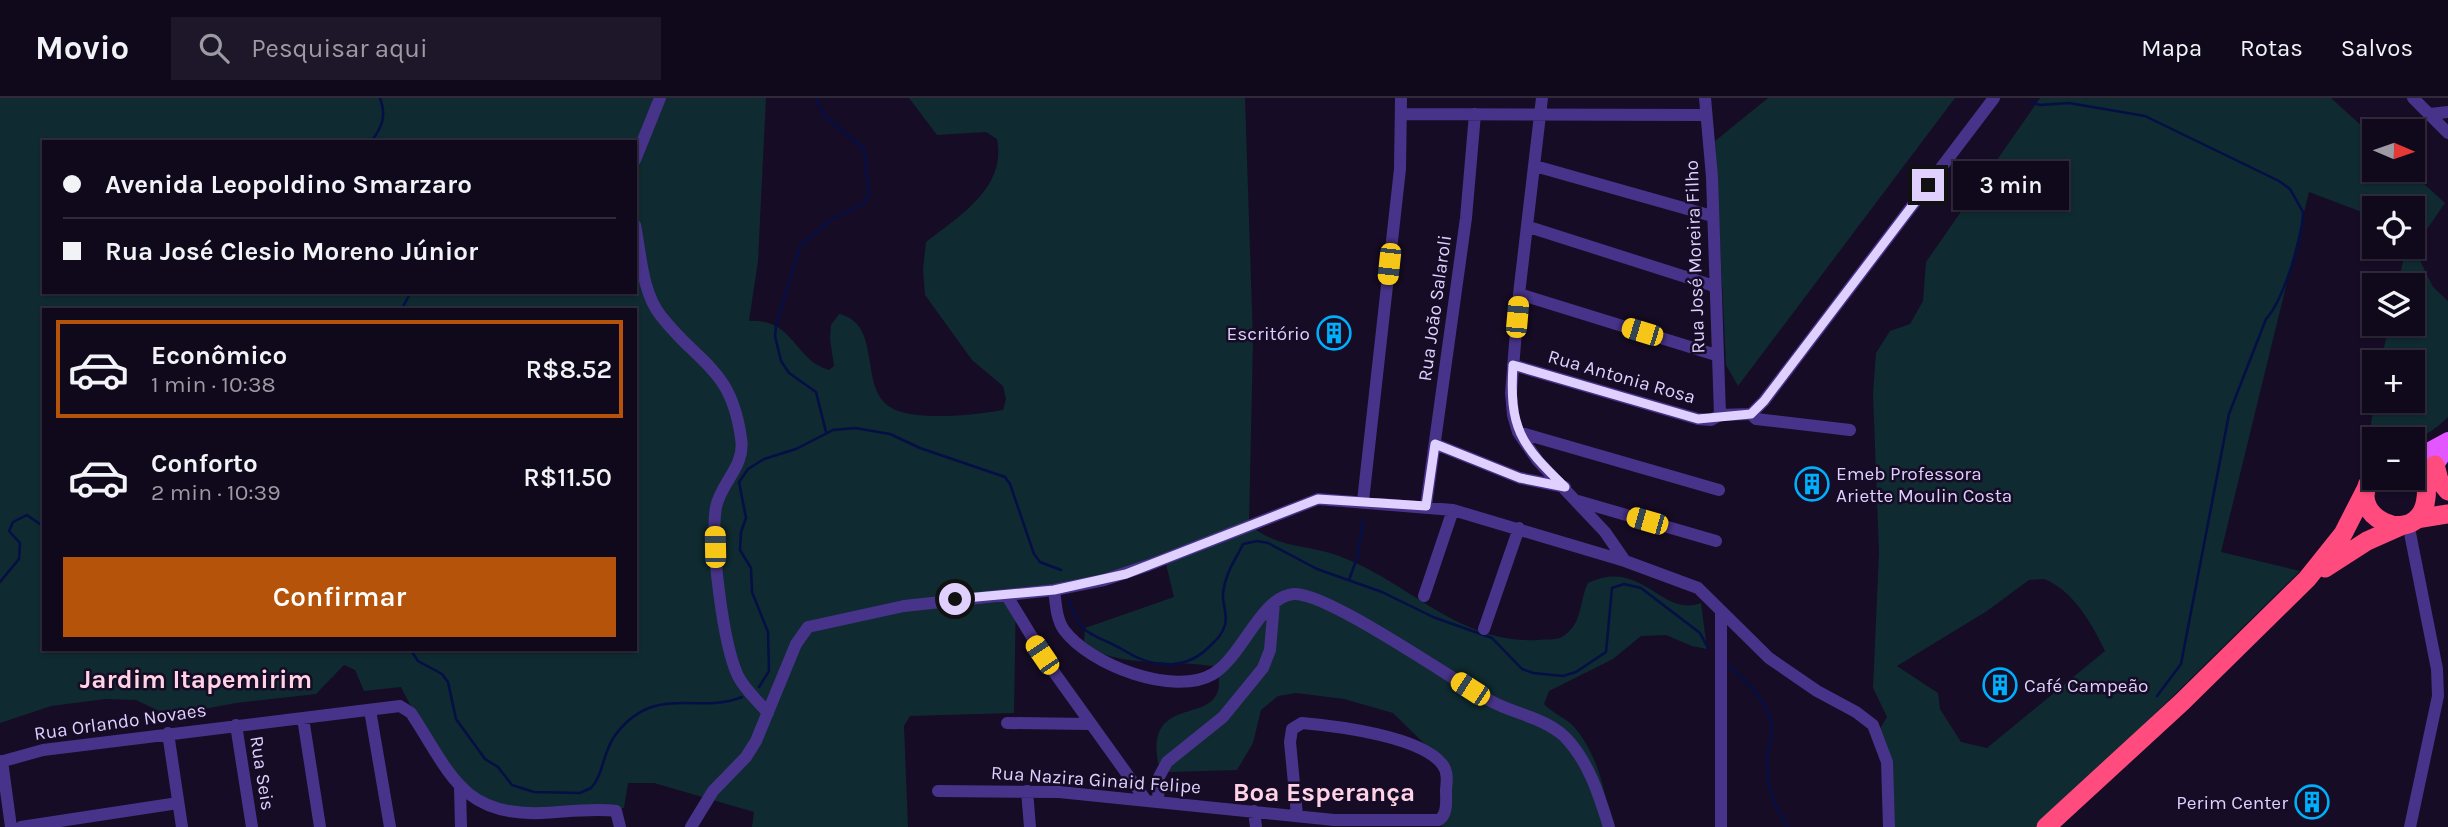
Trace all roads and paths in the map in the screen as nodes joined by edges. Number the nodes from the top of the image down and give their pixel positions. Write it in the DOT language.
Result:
graph roads {
  1 [pos="660,98"];
  2 [pos="1401,98"];
  3 [pos="1542,98"];
  4 [pos="1705,98"];
  5 [pos="1994,98"];
  6 [pos="2413,98"];
  7 [pos="2448,111"];
  8 [pos="1402,114"];
  9 [pos="1475,114"];
  10 [pos="2430,114"];
  11 [pos="1706,115"];
  12 [pos="1540,116"];
  13 [pos="2448,133"];
  14 [pos="637,155"];
  15 [pos="1535,166"];
  16 [pos="1712,216"];
  17 [pos="1529,227"];
  18 [pos="637,236"];
  19 [pos="1714,286"];
  20 [pos="1519,294"];
  21 [pos="1716,355"];
  22 [pos="1513,365"];
  23 [pos="1751,414"];
  24 [pos="1720,415"];
  25 [pos="1850,430"];
  26 [pos="1518,432"];
  27 [pos="2448,440"];
  28 [pos="1435,444"];
  29 [pos="2448,447"];
  30 [pos="2425,452"];
  31 [pos="2425,474"];
  32 [pos="2425,476"];
  33 [pos="1565,487"];
  34 [pos="2425,489"];
  35 [pos="1718,490"];
  36 [pos="2366,490"];
  37 [pos="2369,490"];
  38 [pos="2448,491"];
  39 [pos="1363,501"];
  40 [pos="1578,501"];
  41 [pos="1426,506"];
  42 [pos="1454,510"];
  43 [pos="2448,514"];
  44 [pos="2409,522"];
  45 [pos="1518,528"];
  46 [pos="1716,541"];
  47 [pos="1625,561"];
  48 [pos="2307,579"];
  49 [pos="1054,590"];
  50 [pos="1007,596"];
  51 [pos="1424,596"];
  52 [pos="1274,603"];
  53 [pos="1721,613"];
  54 [pos="1484,629"];
  55 [pos="370,710"];
  56 [pos="768,713"];
  57 [pos="303,718"];
  58 [pos="1007,723"];
  59 [pos="1090,724"];
  60 [pos="236,725"];
  61 [pos="168,733"];
  62 [pos="1,762"];
  63 [pos="460,788"];
  64 [pos="938,790"];
  65 [pos="1027,791"];
  66 [pos="1152,800"];
  67 [pos="178,803"];
  68 [pos="1254,811"];
  69 [pos="528,813"];
  70 [pos="1297,815"];
  71 [pos="620,823"];
  72 [pos="1335,824"];
  73 [pos="11,827"];
  74 [pos="21,827"];
  75 [pos="182,827"];
  76 [pos="252,827"];
  77 [pos="320,827"];
  78 [pos="390,827"];
  79 [pos="461,827"];
  80 [pos="529,827"];
  81 [pos="691,827"];
  82 [pos="1030,827"];
  83 [pos="1256,827"];
  84 [pos="1609,827"];
  85 [pos="1721,827"];
  86 [pos="1889,827"];
  87 [pos="2046,827"];
  88 [pos="2410,827"];
  1 -- 14 [label="street"];
  2 -- 8 [label="street"];
  3 -- 12 [label="street"];
  4 -- 11 [label="street, Rua José Moreira Filho"];
  5 -- 23 [label="street"];
  6 -- 10 [label="street"];
  7 -- 10 [label="street"];
  8 -- 9 [label="street"];
  8 -- 39 [label="street"];
  9 -- 12 [label="street"];
  9 -- 28 [label="street, Rua João Salaroli"];
  10 -- 13 [label="street"];
  11 -- 12 [label="street"];
  11 -- 16 [label="street, Rua José Moreira Filho"];
  12 -- 15 [label="street"];
  15 -- 16 [label="street"];
  15 -- 17 [label="street"];
  16 -- 19 [label="street, Rua José Moreira Filho"];
  17 -- 19 [label="street"];
  17 -- 20 [label="street"];
  18 -- 56 [label="street"];
  19 -- 21 [label="street, Rua José Moreira Filho"];
  20 -- 21 [label="street"];
  20 -- 22 [label="street"];
  21 -- 24 [label="street, Rua José Moreira Filho"];
  22 -- 24 [label="street, Rua Antonia Rosa"];
  22 -- 26 [label="street"];
  23 -- 24 [label="street, Rua Antonia Rosa"];
  23 -- 25 [label="street, Rua Antonia Rosa"];
  26 -- 33 [label="street"];
  26 -- 35 [label="street"];
  27 -- 30 [label="main road"];
  28 -- 33 [label="street"];
  28 -- 41 [label="street, Rua João Salaroli"];
  29 -- 31 [label="main road"];
  32 -- 38 [label="highway"];
  33 -- 40 [label="street"];
  34 -- 44 [label="highway"];
  36 -- 48 [label="highway"];
  37 -- 44 [label="highway"];
  39 -- 41 [label="street"];
  39 -- 49 [label="street"];
  40 -- 46 [label="street"];
  40 -- 47 [label="street"];
  41 -- 42 [label="street"];
  42 -- 45 [label="street"];
  42 -- 51 [label="street"];
  43 -- 44 [label="highway"];
  44 -- 48 [label="highway"];
  44 -- 88 [label="street"];
  45 -- 47 [label="street"];
  45 -- 54 [label="street"];
  47 -- 53 [label="street"];
  48 -- 87 [label="highway"];
  49 -- 50 [label="street"];
  49 -- 52 [label="street"];
  50 -- 56 [label="street"];
  50 -- 59 [label="street"];
  52 -- 66 [label="street"];
  52 -- 84 [label="street"];
  53 -- 85 [label="street"];
  53 -- 86 [label="street"];
  55 -- 57 [label="street, Rua Orlando Novaes"];
  55 -- 63 [label="street, Rua Orlando Novaes"];
  55 -- 78 [label="street"];
  56 -- 81 [label="street"];
  57 -- 60 [label="street, Rua Orlando Novaes"];
  57 -- 77 [label="street"];
  58 -- 59 [label="street"];
  59 -- 66 [label="street"];
  60 -- 61 [label="street, Rua Orlando Novaes"];
  60 -- 76 [label="street, Rua Seis"];
  61 -- 62 [label="street, Rua Orlando Novaes"];
  61 -- 67 [label="street"];
  62 -- 73 [label="street"];
  63 -- 69 [label="street"];
  63 -- 79 [label="street"];
  64 -- 65 [label="street, Rua Nazira Ginaid Felipe"];
  65 -- 66 [label="street, Rua Nazira Ginaid Felipe"];
  65 -- 82 [label="street"];
  66 -- 68 [label="street, Rua Nazira Ginaid Felipe"];
  67 -- 74 [label="street"];
  67 -- 75 [label="street"];
  68 -- 70 [label="street, Rua Nazira Ginaid Felipe"];
  68 -- 83 [label="street"];
  69 -- 71 [label="street"];
  69 -- 80 [label="street"];
  70 -- 72 [label="street, Rua Nazira Ginaid Felipe"];
  70 -- 72 [label="street, Rua Nazira Ginaid Felipe"];
}
